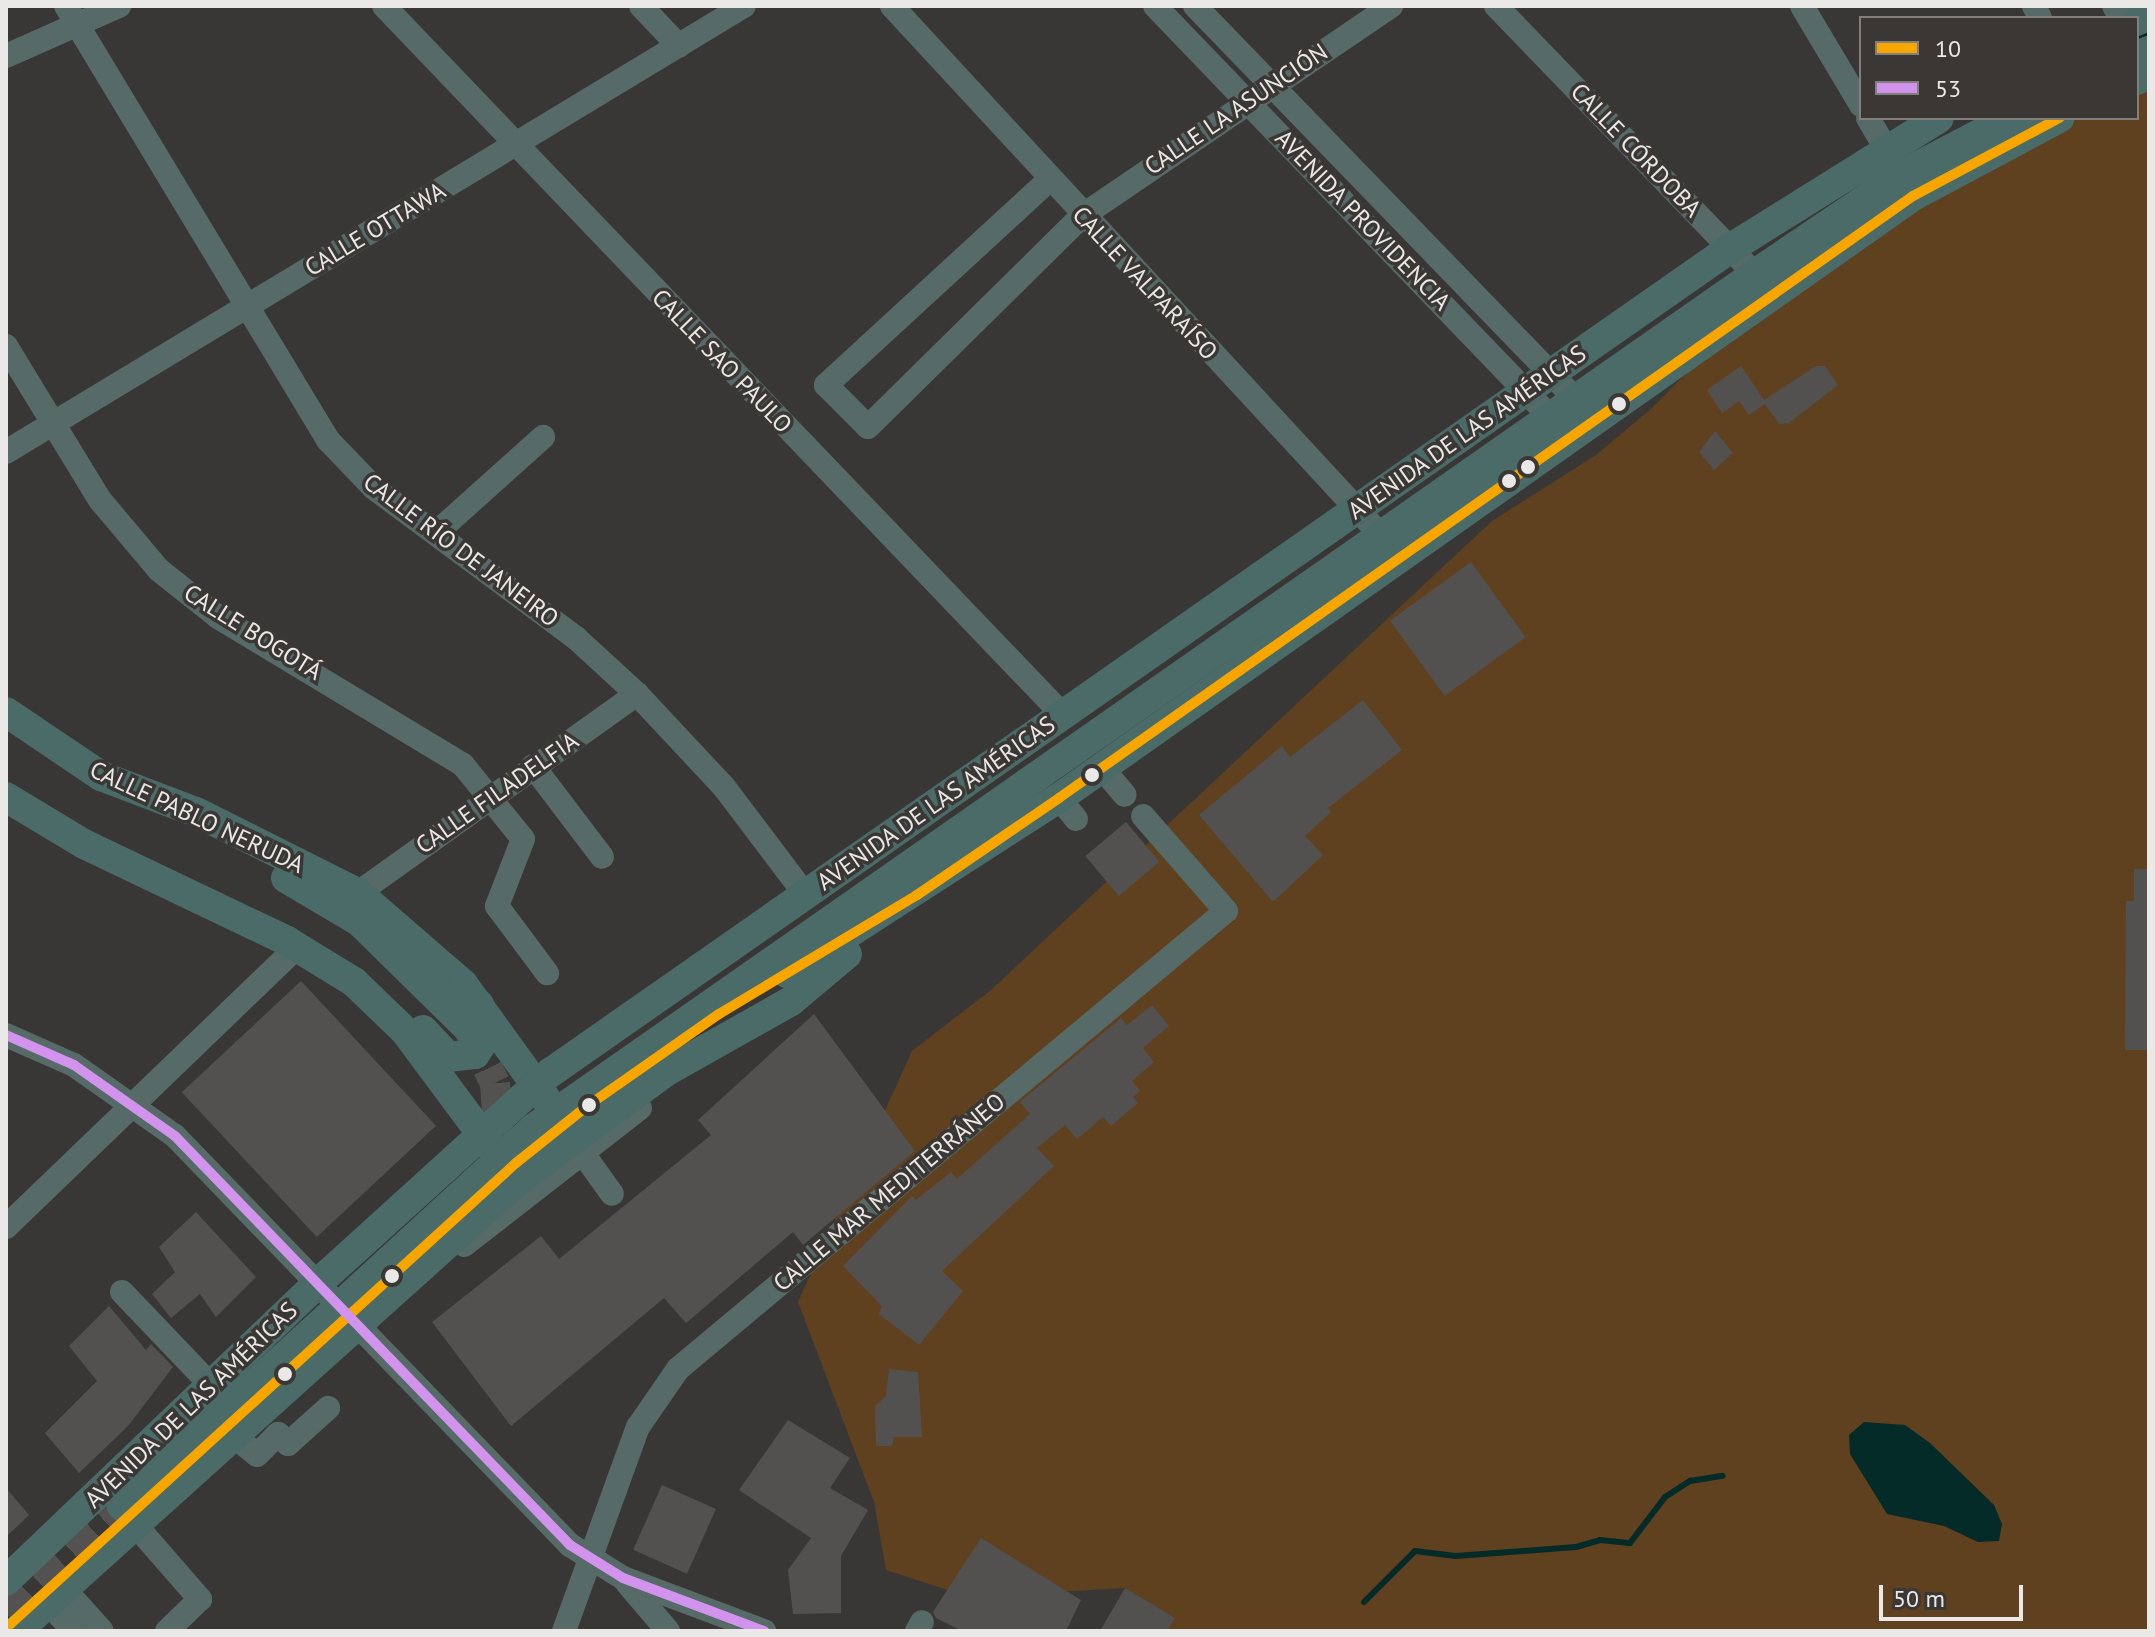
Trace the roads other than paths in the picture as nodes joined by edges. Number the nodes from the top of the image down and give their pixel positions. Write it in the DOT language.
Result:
graph roads {
  1 [pos="119,6"];
  2 [pos="384,6"];
  3 [pos="641,6"];
  4 [pos="744,6"];
  5 [pos="892,6"];
  6 [pos="1155,6"];
  7 [pos="1195,6"];
  8 [pos="1391,6"];
  9 [pos="1496,6"];
  10 [pos="1802,6"];
  11 [pos="73,16"];
  12 [pos="679,46"];
  13 [pos="6,56"];
  14 [pos="1271,83"];
  15 [pos="1246,99"];
  16 [pos="1859,102"];
  17 [pos="1869,120"];
  18 [pos="1935,120"];
  19 [pos="2007,120"];
  20 [pos="2054,120"];
  21 [pos="515,145"];
  22 [pos="1884,147"];
  23 [pos="1049,180"];
  24 [pos="1907,185"];
  25 [pos="1082,216"];
  26 [pos="1731,248"];
  27 [pos="1764,284"];
  28 [pos="247,306"];
  29 [pos="6,346"];
  30 [pos="1552,373"];
  31 [pos="1527,391"];
  32 [pos="1586,410"];
  33 [pos="52,425"];
  34 [pos="1560,427"];
  35 [pos="543,437"];
  36 [pos="6,452"];
  37 [pos="1358,509"];
  38 [pos="436,533"];
  39 [pos="1392,548"];
  40 [pos="637,694"];
  41 [pos="6,712"];
  42 [pos="1062,714"];
  43 [pos="533,766"];
  44 [pos="1102,768"];
  45 [pos="101,776"];
  46 [pos="1125,795"];
  47 [pos="488,796"];
  48 [pos="6,797"];
  49 [pos="1143,816"];
  50 [pos="602,857"];
  51 [pos="358,893"];
  52 [pos="805,894"];
  53 [pos="917,895"];
  54 [pos="297,947"];
  55 [pos="547,973"];
  56 [pos="354,982"];
  57 [pos="473,1015"];
  58 [pos="6,1035"];
  59 [pos="537,1084"];
  60 [pos="136,1104"];
  61 [pos="586,1107"];
  62 [pos="555,1112"];
  63 [pos="489,1145"];
  64 [pos="578,1146"];
  65 [pos="517,1181"];
  66 [pos="612,1194"];
  67 [pos="6,1227"];
  68 [pos="435,1254"];
  69 [pos="122,1292"];
  70 [pos="337,1303"];
  71 [pos="211,1385"];
  72 [pos="328,1408"];
  73 [pos="235,1437"];
  74 [pos="188,1481"];
  75 [pos="122,1506"];
  76 [pos="145,1536"];
  77 [pos="590,1561"];
  78 [pos="623,1578"];
  79 [pos="6,1581"];
  80 [pos="63,1619"];
  81 [pos="17,1631"];
  82 [pos="102,1631"];
  83 [pos="167,1631"];
  84 [pos="564,1631"];
  85 [pos="668,1631"];
  86 [pos="764,1631"];
  1 -- 11 [label="street"];
  2 -- 21 [label="street, CALLE SAO PAULO"];
  3 -- 12 [label="street"];
  4 -- 12 [label="street, CALLE OTTAWA"];
  5 -- 23 [label="street, CALLE VALPARAÍSO"];
  6 -- 15 [label="street, AVENIDA PROVIDENCIA"];
  7 -- 14 [label="street, AVENIDA PROVIDENCIA"];
  8 -- 14 [label="street, CALLE LA ASUNCIÓN"];
  9 -- 26 [label="street, CALLE CÓRDOBA"];
  10 -- 16 [label="street"];
  11 -- 13 [label="street"];
  11 -- 28 [label="street, CALLE RÍO DE JANEIRO"];
  12 -- 21 [label="street, CALLE OTTAWA"];
  14 -- 15 [label="street, CALLE LA ASUNCIÓN"];
  14 -- 30 [label="street, AVENIDA PROVIDENCIA"];
  15 -- 25 [label="street, CALLE LA ASUNCIÓN"];
  15 -- 31 [label="street, AVENIDA PROVIDENCIA"];
  17 -- 22 [label="street"];
  18 -- 22 [label="main road, AVENIDA DE LAS AMÉRICAS"];
  19 -- 24 [label="main road, AVENIDA DE LAS AMÉRICAS"];
  20 -- 24 [label="main road, AVENIDA DE LAS AMÉRICAS"];
  21 -- 28 [label="street, CALLE OTTAWA"];
  21 -- 42 [label="street, CALLE SAO PAULO"];
  22 -- 24 [label="street"];
  22 -- 26 [label="main road, AVENIDA DE LAS AMÉRICAS"];
  23 -- 25 [label="street, CALLE VALPARAÍSO"];
  23 -- 25 [label="street, CALLE LA ASUNCIÓN"];
  24 -- 27 [label="main road, AVENIDA DE LAS AMÉRICAS"];
  25 -- 37 [label="street, CALLE VALPARAÍSO"];
  26 -- 27 [label="street, CALLE CÓRDOBA"];
  26 -- 30 [label="main road, AVENIDA DE LAS AMÉRICAS"];
  27 -- 32 [label="main road, AVENIDA DE LAS AMÉRICAS"];
  28 -- 33 [label="street, CALLE OTTAWA"];
  28 -- 38 [label="street, CALLE RÍO DE JANEIRO"];
  29 -- 33 [label="street, CALLE BOGOTÁ"];
  30 -- 31 [label="main road, AVENIDA DE LAS AMÉRICAS"];
  30 -- 32 [label="street, AVENIDA PROVIDENCIA"];
  31 -- 34 [label="street, AVENIDA PROVIDENCIA"];
  31 -- 37 [label="main road, AVENIDA DE LAS AMÉRICAS"];
  32 -- 34 [label="main road, AVENIDA DE LAS AMÉRICAS"];
  33 -- 36 [label="street, CALLE OTTAWA"];
  33 -- 47 [label="street, CALLE BOGOTÁ"];
  34 -- 39 [label="main road, AVENIDA DE LAS AMÉRICAS"];
  35 -- 38 [label="street"];
  37 -- 39 [label="street, CALLE VALPARAÍSO"];
  37 -- 42 [label="main road, AVENIDA DE LAS AMÉRICAS"];
  38 -- 40 [label="street, CALLE RÍO DE JANEIRO"];
  39 -- 44 [label="main road, AVENIDA DE LAS AMÉRICAS"];
  39 -- 62 [label="main road, AVENIDA DE LAS AMÉRICAS"];
  40 -- 43 [label="street, CALLE FILADELFIA"];
  40 -- 52 [label="street, CALLE RÍO DE JANEIRO"];
  41 -- 45 [label="main road, CALLE PABLO NERUDA"];
  42 -- 52 [label="main road, AVENIDA DE LAS AMÉRICAS"];
  43 -- 47 [label="street, CALLE FILADELFIA"];
  43 -- 50 [label="street"];
  44 -- 46 [label="street"];
  44 -- 53 [label="main road, AVENIDA DE LAS AMÉRICAS"];
  45 -- 51 [label="main road, CALLE PABLO NERUDA"];
  45 -- 57 [label="main road"];
  47 -- 51 [label="street, CALLE FILADELFIA"];
  47 -- 55 [label="street, CALLE BOGOTÁ"];
  48 -- 54 [label="main road"];
  49 -- 77 [label="street, CALLE MAR MEDITERRÁNEO"];
  51 -- 57 [label="main road, CALLE PABLO NERUDA"];
  52 -- 59 [label="main road, AVENIDA DE LAS AMÉRICAS"];
  53 -- 61 [label="main road, AVENIDA DE LAS AMÉRICAS"];
  53 -- 64 [label="main road, AVENIDA DE LAS AMÉRICAS"];
  54 -- 56 [label="main road"];
  54 -- 60 [label="street"];
  56 -- 57 [label="main road"];
  56 -- 63 [label="main road"];
  57 -- 59 [label="main road, CALLE PABLO NERUDA"];
  58 -- 60 [label="street"];
  59 -- 62 [label="main road, CALLE PABLO NERUDA"];
  59 -- 63 [label="main road, AVENIDA DE LAS AMÉRICAS"];
  60 -- 67 [label="street"];
  60 -- 70 [label="street"];
  62 -- 63 [label="main road, AVENIDA DE LAS AMÉRICAS"];
  62 -- 64 [label="main road, CALLE PABLO NERUDA"];
  63 -- 65 [label="main road"];
  63 -- 70 [label="main road, AVENIDA DE LAS AMÉRICAS"];
  64 -- 65 [label="main road, AVENIDA DE LAS AMÉRICAS"];
  64 -- 66 [label="street"];
  64 -- 68 [label="street"];
  65 -- 68 [label="main road, AVENIDA DE LAS AMÉRICAS"];
  68 -- 70 [label="main road, AVENIDA DE LAS AMÉRICAS"];
  69 -- 71 [label="street"];
  70 -- 71 [label="main road, AVENIDA DE LAS AMÉRICAS"];
  70 -- 73 [label="main road, AVENIDA DE LAS AMÉRICAS"];
  70 -- 75 [label="main road, AVENIDA DE LAS AMÉRICAS"];
  70 -- 77 [label="street"];
  71 -- 79 [label="main road, AVENIDA DE LAS AMÉRICAS"];
  72 -- 73 [label="street"];
  73 -- 74 [label="main road, AVENIDA DE LAS AMÉRICAS"];
  74 -- 76 [label="main road, AVENIDA DE LAS AMÉRICAS"];
  74 -- 81 [label="main road, AVENIDA DE LAS AMÉRICAS"];
  76 -- 80 [label="main road, AVENIDA DE LAS AMÉRICAS"];
  76 -- 83 [label="street"];
  77 -- 78 [label="street"];
  77 -- 84 [label="street, CALLE MAR MEDITERRÁNEO"];
  78 -- 85 [label="street"];
  78 -- 86 [label="street"];
  80 -- 82 [label="street"];
}
